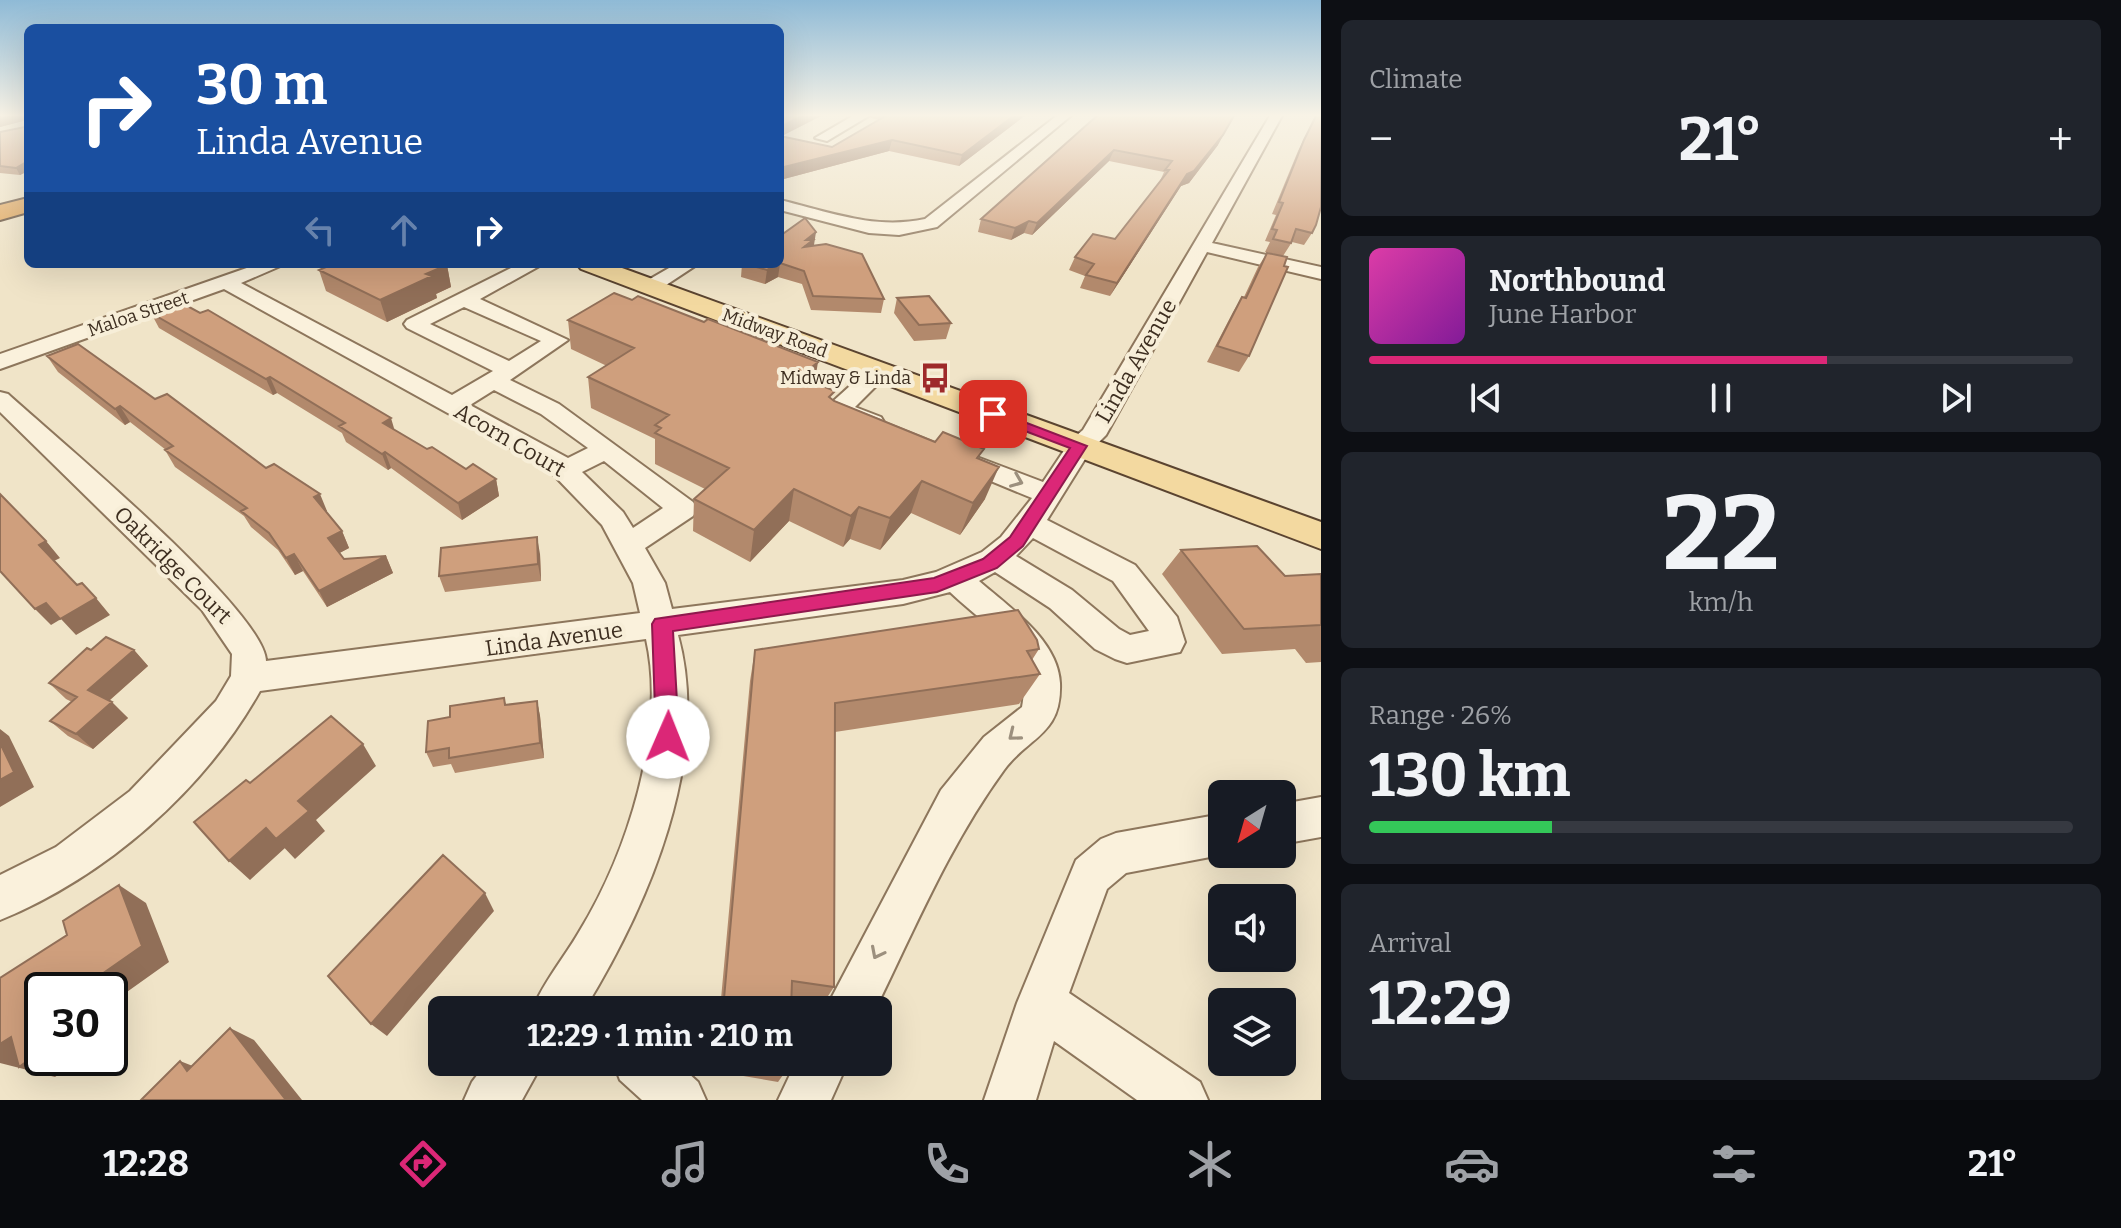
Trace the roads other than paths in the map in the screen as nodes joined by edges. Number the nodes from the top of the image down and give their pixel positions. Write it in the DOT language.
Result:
graph roads {
  1 [pos="1003,165"];
  2 [pos="1248,165"];
  3 [pos="24,196"];
  4 [pos="0,202"];
  5 [pos="24,206"];
  6 [pos="784,207"];
  7 [pos="0,213"];
  8 [pos="1203,246"];
  9 [pos="266,268"];
  10 [pos="526,268"];
  11 [pos="600,268"];
  12 [pos="682,268"];
  13 [pos="1321,273"];
  14 [pos="227,283"];
  15 [pos="650,287"];
  16 [pos="464,299"];
  17 [pos="0,362"];
  18 [pos="879,372"];
  19 [pos="501,375"];
  20 [pos="0,399"];
  21 [pos="451,406"];
  22 [pos="895,432"];
  23 [pos="1080,446"];
  24 [pos="606,449"];
  25 [pos="936,449"];
  26 [pos="566,470"];
  27 [pos="1048,494"];
  28 [pos="1029,523"];
  29 [pos="1321,536"];
  30 [pos="631,543"];
  31 [pos="997,559"];
  32 [pos="956,579"];
  33 [pos="662,624"];
  34 [pos="249,678"];
  35 [pos="1321,817"];
  36 [pos="1296,821"];
  37 [pos="1208,838"];
  38 [pos="0,898"];
  39 [pos="572,996"];
  40 [pos="856,996"];
  41 [pos="1041,1003"];
  42 [pos="508,1076"];
  43 [pos="653,1076"];
  44 [pos="816,1076"];
  45 [pos="490,1100"];
  46 [pos="680,1100"];
  47 [pos="804,1100"];
  48 [pos="1010,1100"];
  49 [pos="1182,1100"];
  1 -- 6 [label="street"];
  2 -- 8 [label="street, Linda Avenue"];
  3 -- 4 [label="highway"];
  5 -- 7 [label="highway"];
  8 -- 13 [label="street"];
  8 -- 23 [label="street, Linda Avenue"];
  9 -- 14 [label="street, Maloa Street"];
  10 -- 16 [label="street"];
  11 -- 15 [label="main road, Midway Road"];
  12 -- 15 [label="street"];
  14 -- 17 [label="street, Maloa Street"];
  14 -- 21 [label="street, Acorn Court"];
  15 -- 18 [label="main road, Midway Road"];
  16 -- 19 [label="street"];
  16 -- 19 [label="street"];
  18 -- 22 [label="street"];
  18 -- 23 [label="main road, Midway Road"];
  19 -- 21 [label="street"];
  19 -- 24 [label="street"];
  20 -- 34 [label="street, Oakridge Court"];
  21 -- 26 [label="street, Acorn Court"];
  23 -- 27 [label="street, Linda Avenue"];
  23 -- 29 [label="main road, Midway Road"];
  24 -- 26 [label="street"];
  24 -- 30 [label="street"];
  25 -- 27 [label="street, one-way"];
  26 -- 30 [label="street, Acorn Court"];
  27 -- 28 [label="street, Linda Avenue"];
  28 -- 31 [label="street, Linda Avenue"];
  28 -- 31 [label="street"];
  30 -- 33 [label="street, Acorn Court"];
  31 -- 32 [label="street, Linda Avenue"];
  32 -- 33 [label="street, Linda Avenue"];
  32 -- 40 [label="street, one-way"];
  33 -- 34 [label="street, Linda Avenue"];
  33 -- 39 [label="street, Acorn Court"];
  34 -- 38 [label="street"];
  35 -- 36 [label="street"];
  37 -- 41 [label="street"];
  41 -- 48 [label="street"];
  41 -- 49 [label="street"];
  42 -- 45 [label="street"];
  43 -- 46 [label="street"];
  44 -- 47 [label="street"];
}
